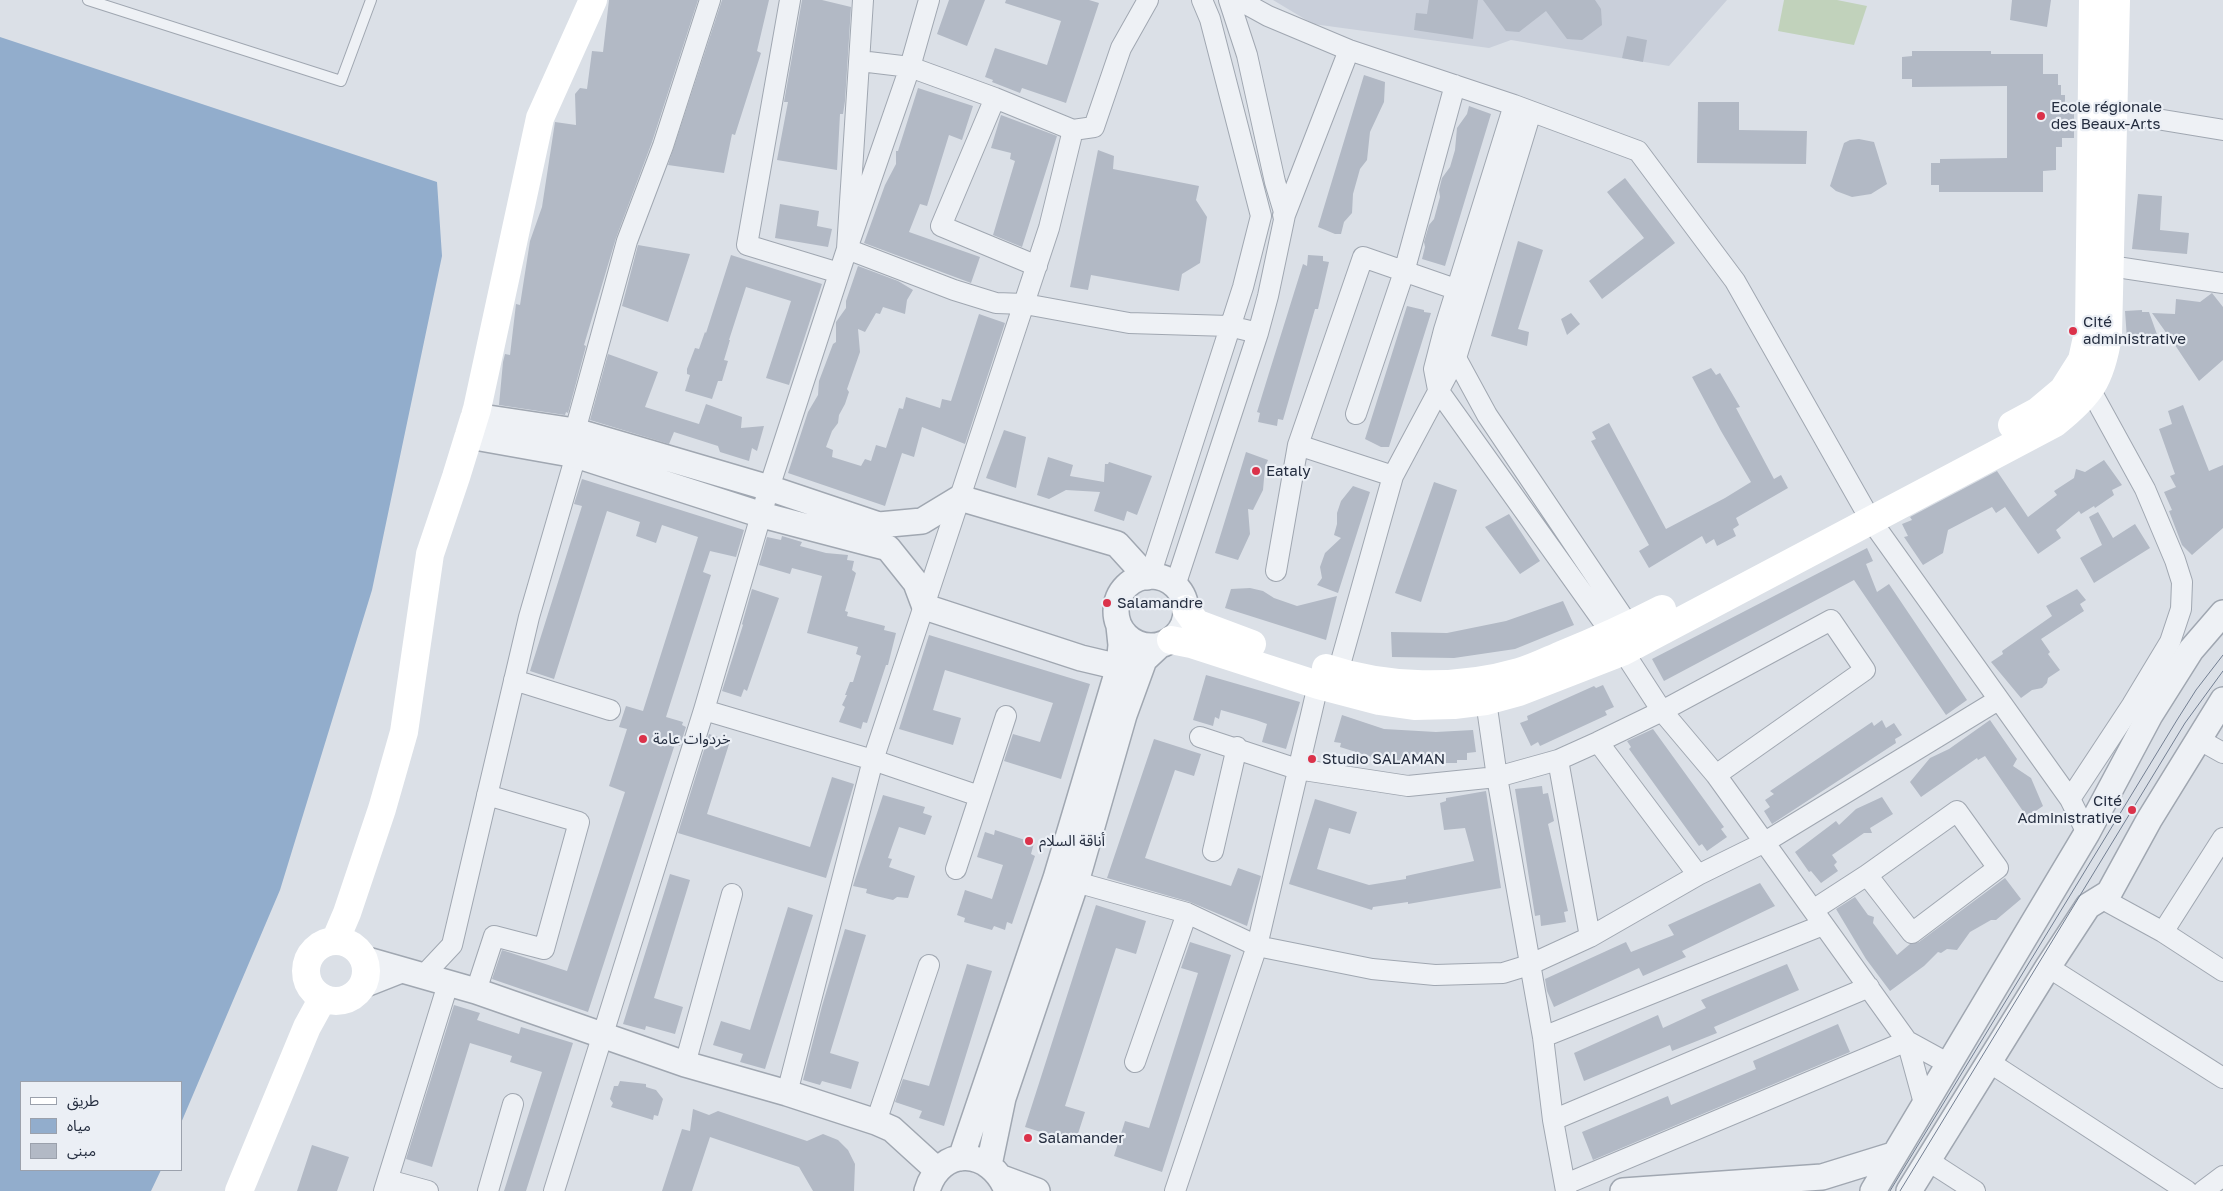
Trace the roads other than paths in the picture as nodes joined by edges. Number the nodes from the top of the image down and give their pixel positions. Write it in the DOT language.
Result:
graph roads {
  1 [pos="88,0"];
  2 [pos="371,0"];
  3 [pos="593,0"];
  4 [pos="710,0"];
  5 [pos="790,0"];
  6 [pos="863,0"];
  7 [pos="929,0"];
  8 [pos="1148,0"];
  9 [pos="1202,0"];
  10 [pos="1230,0"];
  11 [pos="1239,0"];
  12 [pos="2093,0"];
  13 [pos="2116,0"];
  14 [pos="1350,50"];
  15 [pos="860,61"];
  16 [pos="910,67"];
  17 [pos="1455,85"];
  18 [pos="995,98"];
  19 [pos="1523,108"];
  20 [pos="2114,112"];
  21 [pos="1073,130"];
  22 [pos="2223,130"];
  23 [pos="1285,215"];
  24 [pos="1261,216"];
  25 [pos="847,249"];
  26 [pos="1037,266"];
  27 [pos="2110,266"];
  28 [pos="1404,272"];
  29 [pos="840,273"];
  30 [pos="2223,283"];
  31 [pos="1458,290"];
  32 [pos="1025,304"];
  33 [pos="1230,326"];
  34 [pos="1258,333"];
  35 [pos="1456,358"];
  36 [pos="2090,389"];
  37 [pos="1438,390"];
  38 [pos="1356,414"];
  39 [pos="472,426"];
  40 [pos="576,443"];
  41 [pos="1298,445"];
  42 [pos="1393,476"];
  43 [pos="769,488"];
  44 [pos="960,498"];
  45 [pos="1866,511"];
  46 [pos="762,515"];
  47 [pos="1276,570"];
  48 [pos="1148,577"];
  49 [pos="1180,597"];
  50 [pos="924,607"];
  51 [pos="2223,613"];
  52 [pos="1119,626"];
  53 [pos="1621,637"];
  54 [pos="1165,643"];
  55 [pos="1119,667"];
  56 [pos="1328,679"];
  57 [pos="514,680"];
  58 [pos="1998,700"];
  59 [pos="2223,700"];
  60 [pos="1486,701"];
  61 [pos="610,710"];
  62 [pos="704,710"];
  63 [pos="1662,711"];
  64 [pos="1006,716"];
  65 [pos="1200,736"];
  66 [pos="2198,740"];
  67 [pos="1598,742"];
  68 [pos="1237,747"];
  69 [pos="2223,753"];
  70 [pos="873,760"];
  71 [pos="1558,760"];
  72 [pos="1297,769"];
  73 [pos="1716,775"];
  74 [pos="1497,777"];
  75 [pos="487,795"];
  76 [pos="979,796"];
  77 [pos="2070,799"];
  78 [pos="2087,833"];
  79 [pos="2223,838"];
  80 [pos="1765,842"];
  81 [pos="1214,851"];
  82 [pos="956,869"];
  83 [pos="1698,875"];
  84 [pos="1867,875"];
  85 [pos="1076,882"];
  86 [pos="2109,893"];
  87 [pos="732,894"];
  88 [pos="1187,913"];
  89 [pos="1818,917"];
  90 [pos="2163,932"];
  91 [pos="1590,937"];
  92 [pos="336,941"];
  93 [pos="1257,946"];
  94 [pos="1529,964"];
  95 [pos="929,965"];
  96 [pos="2048,967"];
  97 [pos="2223,971"];
  98 [pos="363,972"];
  99 [pos="412,973"];
  100 [pos="448,984"];
  101 [pos="1868,987"];
  102 [pos="476,991"];
  103 [pos="323,998"];
  104 [pos="603,1036"];
  105 [pos="1543,1037"];
  106 [pos="1906,1041"];
  107 [pos="1135,1062"];
  108 [pos="1989,1062"];
  109 [pos="685,1064"];
  110 [pos="1949,1064"];
  111 [pos="2223,1078"];
  112 [pos="787,1093"];
  113 [pos="1924,1103"];
  114 [pos="513,1104"];
  115 [pos="1553,1120"];
  116 [pos="876,1122"];
  117 [pos="1893,1155"];
  118 [pos="961,1158"];
  119 [pos="1927,1160"];
  120 [pos="2223,1176"];
  121 [pos="999,1178"];
  122 [pos="932,1181"];
  123 [pos="386,1185"];
  124 [pos="1566,1187"];
  125 [pos="239,1191"];
  126 [pos="428,1191"];
  127 [pos="488,1191"];
  128 [pos="554,1191"];
  129 [pos="1037,1191"];
  130 [pos="1175,1191"];
  131 [pos="1623,1191"];
  132 [pos="1872,1191"];
  133 [pos="1909,1191"];
  134 [pos="1975,1191"];
  135 [pos="2187,1191"];
  136 [pos="2203,1191"];
  1 -- 2 [label="lane"];
  3 -- 39 [label="main road"];
  4 -- 40 [label="street"];
  5 -- 29 [label="street"];
  6 -- 15 [label="street"];
  7 -- 16 [label="street"];
  8 -- 21 [label="street"];
  9 -- 24 [label="street"];
  10 -- 23 [label="street"];
  11 -- 14 [label="street"];
  12 -- 45 [label="main road"];
  13 -- 20 [label="main road"];
  14 -- 17 [label="street"];
  14 -- 23 [label="street"];
  15 -- 16 [label="street"];
  15 -- 25 [label="street"];
  16 -- 18 [label="street"];
  16 -- 25 [label="street"];
  17 -- 19 [label="street"];
  17 -- 28 [label="street"];
  18 -- 21 [label="street"];
  18 -- 26 [label="street"];
  19 -- 31 [label="street"];
  19 -- 35 [label="street"];
  19 -- 45 [label="street"];
  20 -- 22 [label="street"];
  20 -- 27 [label="main road"];
  21 -- 26 [label="street"];
  23 -- 24 [label="street"];
  23 -- 34 [label="street"];
  24 -- 33 [label="street"];
  25 -- 29 [label="street"];
  25 -- 32 [label="street"];
  26 -- 32 [label="street"];
  27 -- 30 [label="street"];
  27 -- 36 [label="main road"];
  28 -- 31 [label="street"];
  28 -- 38 [label="street"];
  28 -- 41 [label="street"];
  29 -- 43 [label="street"];
  31 -- 37 [label="street"];
  32 -- 33 [label="street"];
  32 -- 44 [label="street"];
  33 -- 34 [label="street"];
  33 -- 48 [label="street"];
  34 -- 49 [label="street"];
  35 -- 37 [label="street"];
  35 -- 53 [label="street"];
  36 -- 45 [label="main road"];
  36 -- 77 [label="street"];
  37 -- 42 [label="street"];
  37 -- 53 [label="street"];
  39 -- 40 [label="street"];
  39 -- 92 [label="main road"];
  40 -- 43 [label="street"];
  40 -- 46 [label="street"];
  40 -- 57 [label="street"];
  41 -- 42 [label="street"];
  41 -- 47 [label="street"];
  42 -- 56 [label="street"];
  43 -- 44 [label="street"];
  43 -- 46 [label="street"];
  44 -- 48 [label="street"];
  44 -- 50 [label="street"];
  45 -- 53 [label="main road"];
  45 -- 58 [label="street"];
  46 -- 50 [label="street"];
  46 -- 62 [label="street"];
  48 -- 49 [label="street"];
  48 -- 52 [label="street"];
  49 -- 54 [label="street"];
  49 -- 56 [label="main road"];
  50 -- 55 [label="street"];
  50 -- 70 [label="street"];
  51 -- 78 [label="street"];
  52 -- 54 [label="street"];
  52 -- 55 [label="street"];
  53 -- 56 [label="main road"];
  53 -- 60 [label="main road"];
  53 -- 63 [label="street"];
  54 -- 56 [label="main road"];
  54 -- 85 [label="street"];
  55 -- 118 [label="street"];
  56 -- 60 [label="main road"];
  56 -- 72 [label="street"];
  57 -- 61 [label="street"];
  57 -- 75 [label="street"];
  58 -- 77 [label="street"];
  58 -- 80 [label="street"];
  59 -- 66 [label="street"];
  60 -- 74 [label="street"];
  62 -- 70 [label="street"];
  62 -- 104 [label="street"];
  63 -- 67 [label="street"];
  63 -- 73 [label="street"];
  63 -- 73 [label="street"];
  64 -- 76 [label="street"];
  65 -- 68 [label="street"];
  66 -- 69 [label="street"];
  66 -- 86 [label="street"];
  67 -- 71 [label="street"];
  67 -- 83 [label="street"];
  68 -- 72 [label="street"];
  68 -- 81 [label="street"];
  70 -- 76 [label="street"];
  70 -- 112 [label="street"];
  71 -- 74 [label="street"];
  71 -- 91 [label="street"];
  72 -- 74 [label="street"];
  72 -- 93 [label="street"];
  73 -- 80 [label="street"];
  74 -- 94 [label="street"];
  75 -- 99 [label="street"];
  75 -- 102 [label="street"];
  76 -- 82 [label="street"];
  77 -- 78 [label="street"];
  78 -- 110 [label="street"];
  79 -- 90 [label="street"];
  80 -- 83 [label="street"];
  80 -- 89 [label="street"];
  83 -- 91 [label="street"];
  84 -- 84 [label="street"];
  84 -- 89 [label="street"];
  85 -- 88 [label="street"];
  85 -- 121 [label="street"];
  86 -- 90 [label="street"];
  86 -- 96 [label="street"];
  87 -- 109 [label="street"];
  88 -- 93 [label="street"];
  88 -- 107 [label="street"];
  89 -- 101 [label="street"];
  89 -- 105 [label="street"];
  90 -- 97 [label="street"];
  91 -- 94 [label="street"];
  92 -- 98 [label="main road"];
  92 -- 103 [label="main road"];
  93 -- 94 [label="street"];
  93 -- 130 [label="street"];
  94 -- 105 [label="street"];
  95 -- 116 [label="street"];
  96 -- 108 [label="street"];
  96 -- 111 [label="street"];
  98 -- 99 [label="street"];
  98 -- 103 [label="main road"];
  99 -- 100 [label="street"];
  100 -- 102 [label="street"];
  100 -- 123 [label="street"];
  101 -- 106 [label="street"];
  101 -- 115 [label="street"];
  102 -- 104 [label="street"];
  103 -- 125 [label="main road"];
  104 -- 109 [label="street"];
  104 -- 128 [label="street"];
  105 -- 115 [label="street"];
  106 -- 110 [label="street"];
  106 -- 113 [label="street"];
  106 -- 124 [label="street"];
  108 -- 119 [label="street"];
  108 -- 135 [label="street"];
  109 -- 112 [label="street"];
  110 -- 113 [label="street"];
  112 -- 116 [label="street"];
  113 -- 117 [label="street"];
  114 -- 127 [label="street"];
  115 -- 124 [label="street"];
  116 -- 122 [label="street"];
  117 -- 131 [label="street"];
  117 -- 132 [label="street"];
  118 -- 121 [label="street"];
  118 -- 122 [label="street"];
  119 -- 133 [label="street"];
  119 -- 134 [label="street"];
  120 -- 136 [label="street"];
  121 -- 129 [label="street"];
  123 -- 126 [label="street"];
}
